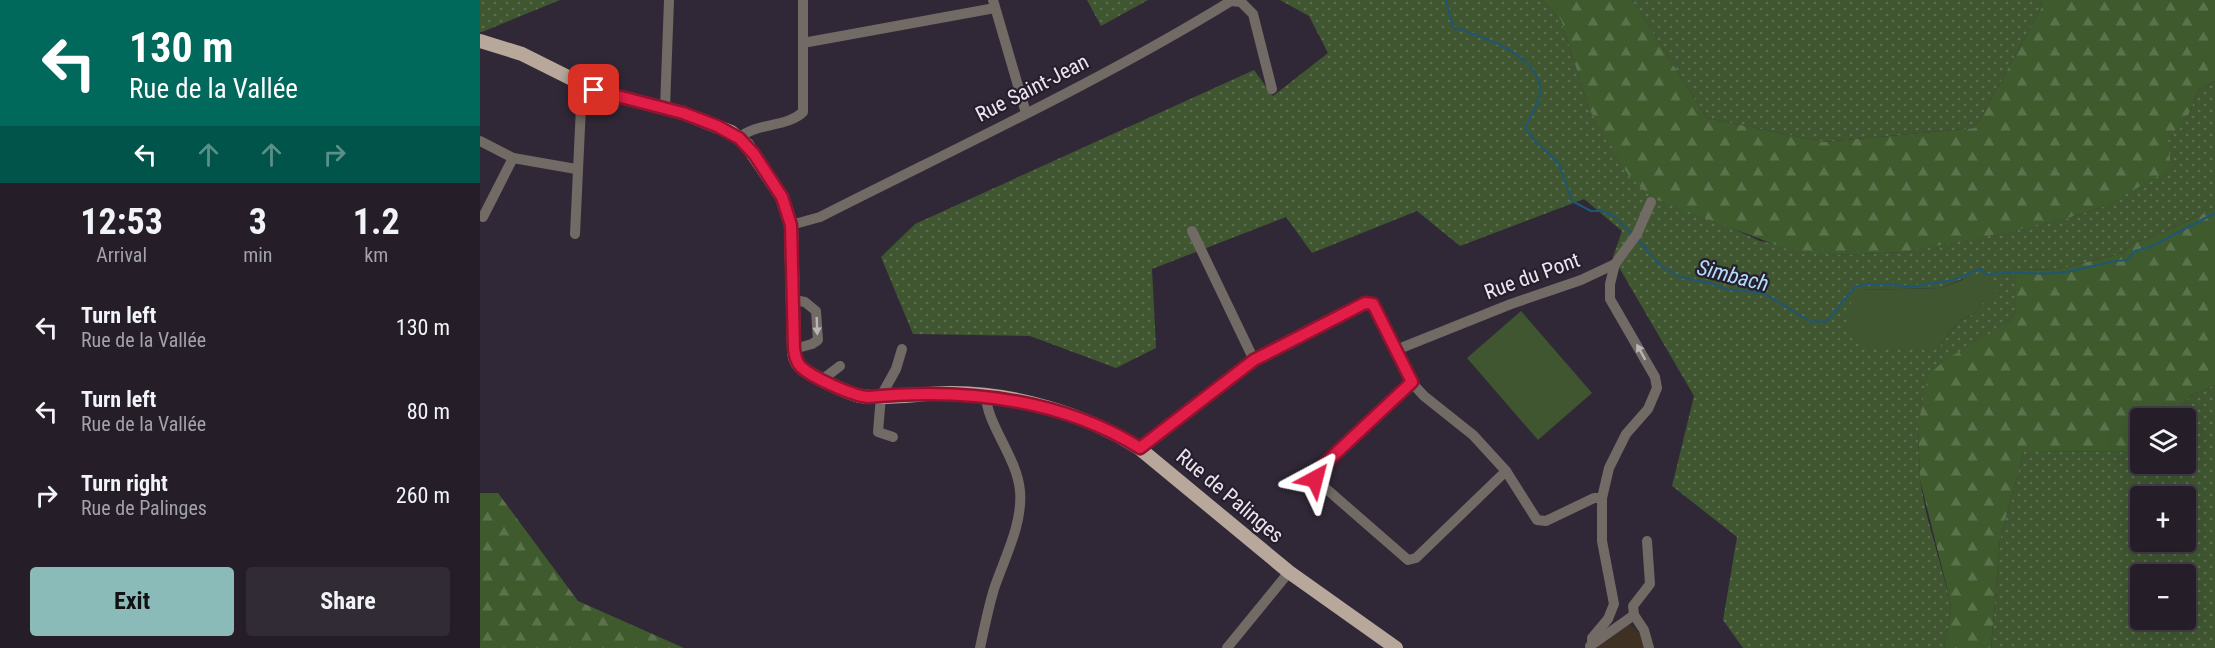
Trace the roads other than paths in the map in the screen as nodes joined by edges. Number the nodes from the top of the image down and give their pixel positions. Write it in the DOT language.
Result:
graph roads {
  1 [pos="669,0"];
  2 [pos="803,0"];
  3 [pos="994,4"];
  4 [pos="480,41"];
  5 [pos="803,43"];
  6 [pos="582,85"];
  7 [pos="1272,89"];
  8 [pos="665,108"];
  9 [pos="1026,113"];
  10 [pos="739,138"];
  11 [pos="480,141"];
  12 [pos="513,158"];
  13 [pos="576,169"];
  14 [pos="1651,202"];
  15 [pos="483,217"];
  16 [pos="791,225"];
  17 [pos="1192,231"];
  18 [pos="575,234"];
  19 [pos="1616,264"];
  20 [pos="794,300"];
  21 [pos="794,349"];
  22 [pos="902,349"];
  23 [pos="1396,350"];
  24 [pos="1254,360"];
  25 [pos="840,366"];
  26 [pos="823,379"];
  27 [pos="1412,382"];
  28 [pos="880,396"];
  29 [pos="987,396"];
  30 [pos="893,437"];
  31 [pos="1140,448"];
  32 [pos="1506,471"];
  33 [pos="1602,498"];
  34 [pos="1647,541"];
  35 [pos="1289,572"];
  36 [pos="1634,615"];
  37 [pos="1590,646"];
  38 [pos="980,648"];
  39 [pos="1227,648"];
  40 [pos="1396,648"];
  41 [pos="1649,648"];
  1 -- 8 [label="street"];
  2 -- 5 [label="street"];
  3 -- 5 [label="street"];
  3 -- 9 [label="street"];
  4 -- 6 [label="main road"];
  5 -- 10 [label="street"];
  6 -- 8 [label="main road"];
  6 -- 13 [label="street"];
  7 -- 9 [label="street, Rue Saint-Jean"];
  8 -- 10 [label="main road"];
  9 -- 16 [label="street, Rue Saint-Jean"];
  10 -- 16 [label="main road"];
  11 -- 12 [label="street"];
  12 -- 13 [label="street"];
  12 -- 15 [label="street"];
  13 -- 18 [label="street"];
  14 -- 19 [label="street, Rue du Pont"];
  16 -- 20 [label="main road"];
  17 -- 24 [label="street"];
  19 -- 23 [label="street, Rue du Pont"];
  33 -- 19 [label="street, one-way"];
  20 -- 21 [label="main road"];
  20 -- 21 [label="street, one-way"];
  21 -- 26 [label="main road, Rue de Palinges"];
  22 -- 28 [label="street"];
  23 -- 24 [label="street"];
  23 -- 27 [label="street"];
  24 -- 31 [label="street"];
  25 -- 26 [label="street"];
  26 -- 28 [label="main road, Rue de Palinges"];
  27 -- 32 [label="street"];
  27 -- 32 [label="street"];
  28 -- 29 [label="main road, Rue de Palinges"];
  28 -- 30 [label="street"];
  29 -- 31 [label="main road, Rue de Palinges"];
  29 -- 38 [label="street"];
  31 -- 35 [label="main road, Rue de Palinges"];
  32 -- 33 [label="street"];
  33 -- 37 [label="street"];
  34 -- 36 [label="street"];
  35 -- 39 [label="street"];
  35 -- 40 [label="main road, Rue de Palinges"];
  36 -- 37 [label="street"];
  36 -- 41 [label="street"];
}
